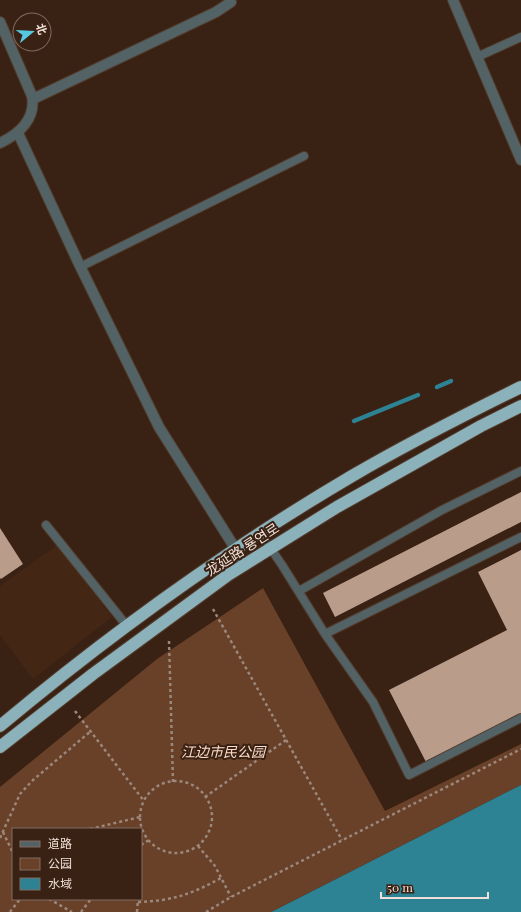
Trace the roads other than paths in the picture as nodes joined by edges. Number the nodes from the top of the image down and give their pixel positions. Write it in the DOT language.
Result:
graph roads {
  1 [pos="453,0"];
  2 [pos="232,2"];
  3 [pos="0,22"];
  4 [pos="521,36"];
  5 [pos="477,57"];
  6 [pos="33,99"];
  7 [pos="18,133"];
  8 [pos="0,143"];
  9 [pos="304,156"];
  10 [pos="520,156"];
  11 [pos="80,267"];
  12 [pos="521,387"];
  13 [pos="521,406"];
  14 [pos="521,471"];
  15 [pos="46,525"];
  16 [pos="260,533"];
  17 [pos="521,537"];
  18 [pos="271,548"];
  19 [pos="235,549"];
  20 [pos="245,564"];
  21 [pos="299,592"];
  22 [pos="127,626"];
  23 [pos="325,634"];
  24 [pos="521,718"];
  25 [pos="0,726"];
  26 [pos="0,747"];
  1 -- 5 [label="street"];
  2 -- 6 [label="street"];
  3 -- 6 [label="street"];
  4 -- 5 [label="lane"];
  5 -- 10 [label="street"];
  6 -- 7 [label="street"];
  7 -- 8 [label="street"];
  7 -- 11 [label="street"];
  9 -- 11 [label="lane"];
  11 -- 19 [label="street"];
  12 -- 16 [label="highway, 龙延路 룡연로"];
  13 -- 18 [label="highway, 龙延路 룡연로"];
  14 -- 21 [label="lane"];
  15 -- 22 [label="lane"];
  16 -- 18 [label="lane"];
  16 -- 19 [label="highway, 龙延路 룡연로"];
  17 -- 23 [label="lane"];
  18 -- 20 [label="highway, 龙延路 룡연로"];
  18 -- 21 [label="lane"];
  19 -- 20 [label="street"];
  19 -- 22 [label="highway, 龙延路 룡연로"];
  20 -- 26 [label="highway, 龙延路 룡연로"];
  21 -- 23 [label="lane"];
  22 -- 25 [label="highway, 龙延路 룡연로"];
  23 -- 24 [label="lane"];
}
